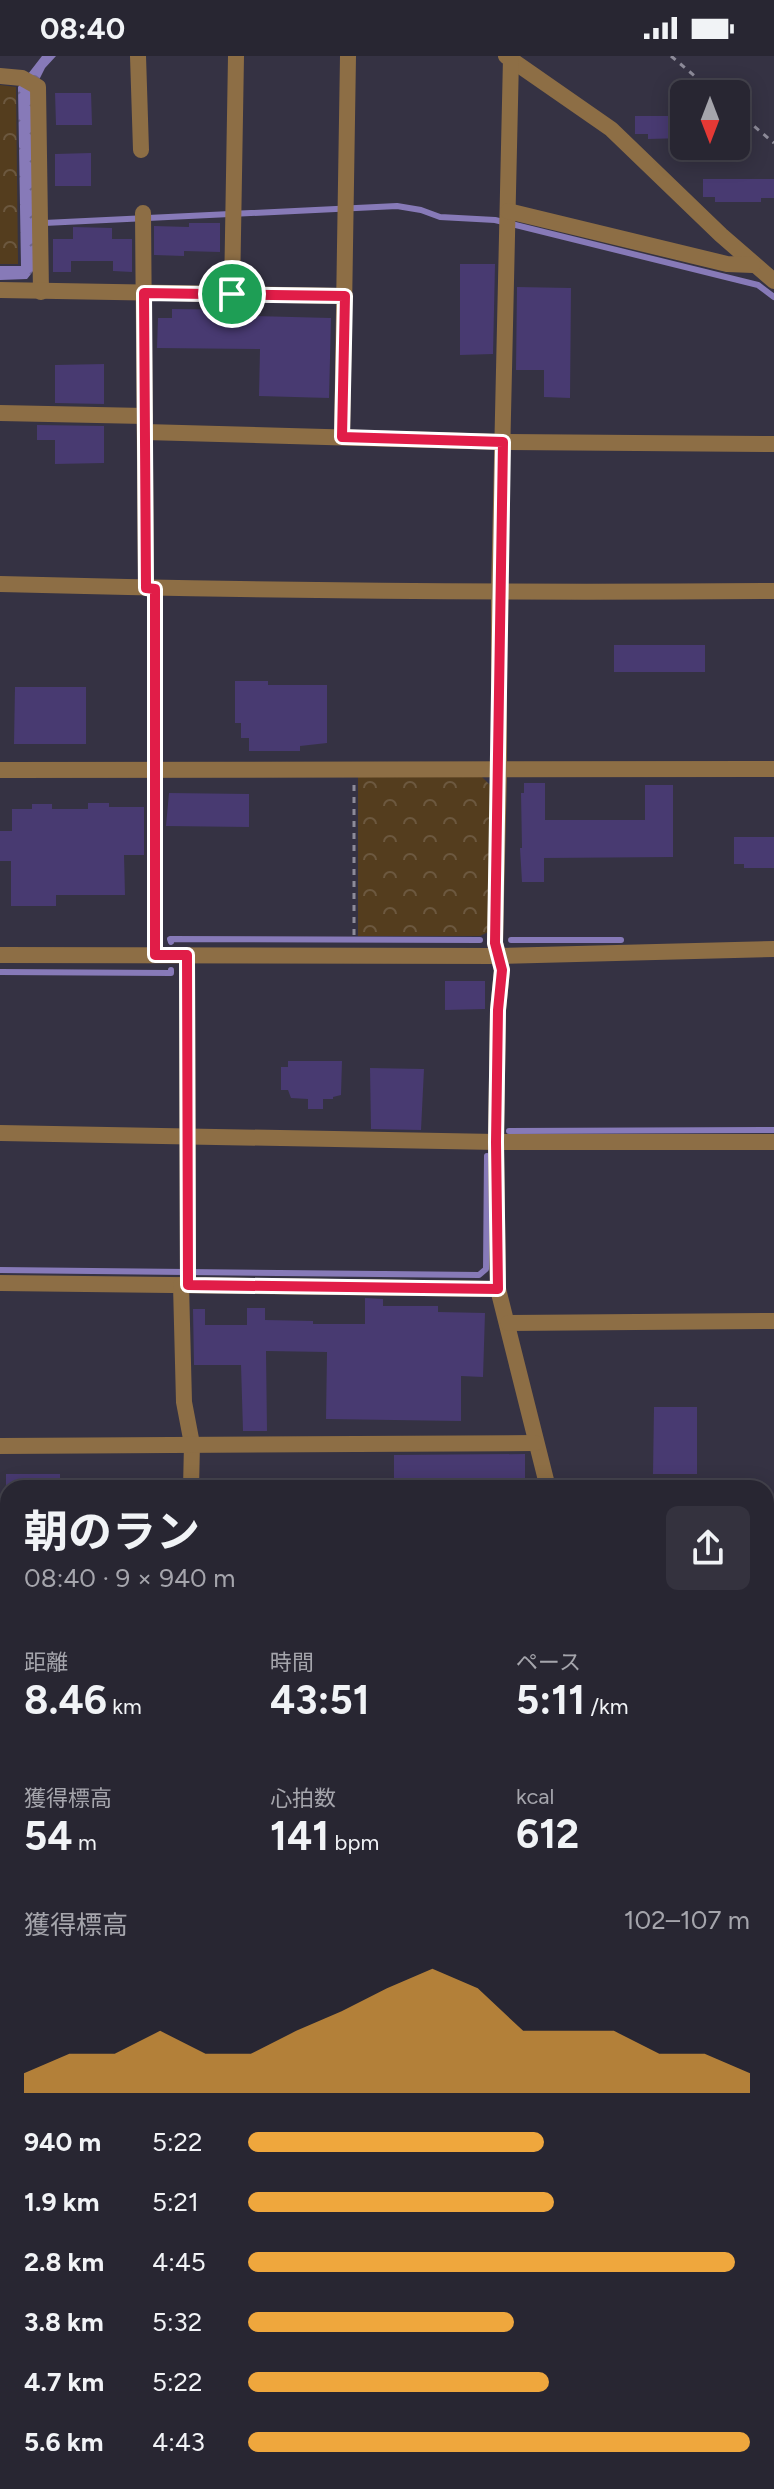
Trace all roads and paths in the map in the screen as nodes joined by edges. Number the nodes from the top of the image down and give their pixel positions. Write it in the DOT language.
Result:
graph roads {
  1 [pos="138,56"];
  2 [pos="236,56"];
  3 [pos="348,56"];
  4 [pos="671,56"];
  5 [pos="508,57"];
  6 [pos="0,76"];
  7 [pos="699,80"];
  8 [pos="750,123"];
  9 [pos="774,143"];
  10 [pos="141,150"];
  11 [pos="143,218"];
  12 [pos="508,219"];
  13 [pos="753,265"];
  14 [pos="774,281"];
  15 [pos="0,290"];
  16 [pos="41,292"];
  17 [pos="144,293"];
  18 [pos="232,294"];
  19 [pos="345,296"];
  20 [pos="0,413"];
  21 [pos="145,424"];
  22 [pos="342,437"];
  23 [pos="503,442"];
  24 [pos="774,444"];
  25 [pos="0,584"];
  26 [pos="151,588"];
  27 [pos="774,591"];
  28 [pos="499,593"];
  29 [pos="156,769"];
  30 [pos="354,769"];
  31 [pos="774,769"];
  32 [pos="0,770"];
  33 [pos="499,770"];
  34 [pos="354,937"];
  35 [pos="774,949"];
  36 [pos="0,955"];
  37 [pos="155,955"];
  38 [pos="187,955"];
  39 [pos="498,956"];
  40 [pos="0,1133"];
  41 [pos="188,1137"];
  42 [pos="496,1142"];
  43 [pos="774,1142"];
  44 [pos="186,1279"];
  45 [pos="0,1283"];
  46 [pos="498,1289"];
  47 [pos="774,1321"];
  48 [pos="508,1323"];
  49 [pos="535,1443"];
  50 [pos="192,1444"];
  51 [pos="0,1446"];
  52 [pos="191,1480"];
  53 [pos="546,1480"];
  1 -- 10 [label="street"];
  2 -- 18 [label="street"];
  3 -- 19 [label="street"];
  4 -- 7 [label="path"];
  5 -- 12 [label="street"];
  5 -- 13 [label="street"];
  6 -- 16 [label="street"];
  8 -- 9 [label="path"];
  11 -- 17 [label="street"];
  12 -- 13 [label="street"];
  12 -- 23 [label="street"];
  13 -- 14 [label="street"];
  15 -- 16 [label="street"];
  16 -- 17 [label="street"];
  17 -- 18 [label="street"];
  17 -- 21 [label="street"];
  18 -- 19 [label="street"];
  19 -- 22 [label="street"];
  20 -- 21 [label="street"];
  21 -- 22 [label="street"];
  21 -- 26 [label="street"];
  22 -- 23 [label="street"];
  23 -- 24 [label="street"];
  23 -- 28 [label="street"];
  25 -- 26 [label="street"];
  26 -- 28 [label="street"];
  26 -- 29 [label="street"];
  27 -- 28 [label="street"];
  28 -- 33 [label="street"];
  29 -- 30 [label="street"];
  29 -- 32 [label="street"];
  29 -- 37 [label="street"];
  30 -- 33 [label="street"];
  30 -- 34 [label="path"];
  31 -- 33 [label="street"];
  33 -- 39 [label="street"];
  35 -- 39 [label="street"];
  36 -- 37 [label="street"];
  37 -- 38 [label="street"];
  38 -- 39 [label="street"];
  38 -- 41 [label="street"];
  39 -- 42 [label="street"];
  40 -- 41 [label="street"];
  41 -- 42 [label="street"];
  41 -- 44 [label="street"];
  42 -- 43 [label="street"];
  42 -- 46 [label="street"];
  44 -- 45 [label="street"];
  44 -- 46 [label="street"];
  44 -- 50 [label="street"];
  46 -- 48 [label="street"];
  47 -- 48 [label="street"];
  48 -- 49 [label="street"];
  49 -- 50 [label="street"];
  49 -- 53 [label="street"];
  50 -- 51 [label="street"];
  50 -- 52 [label="street"];
}
